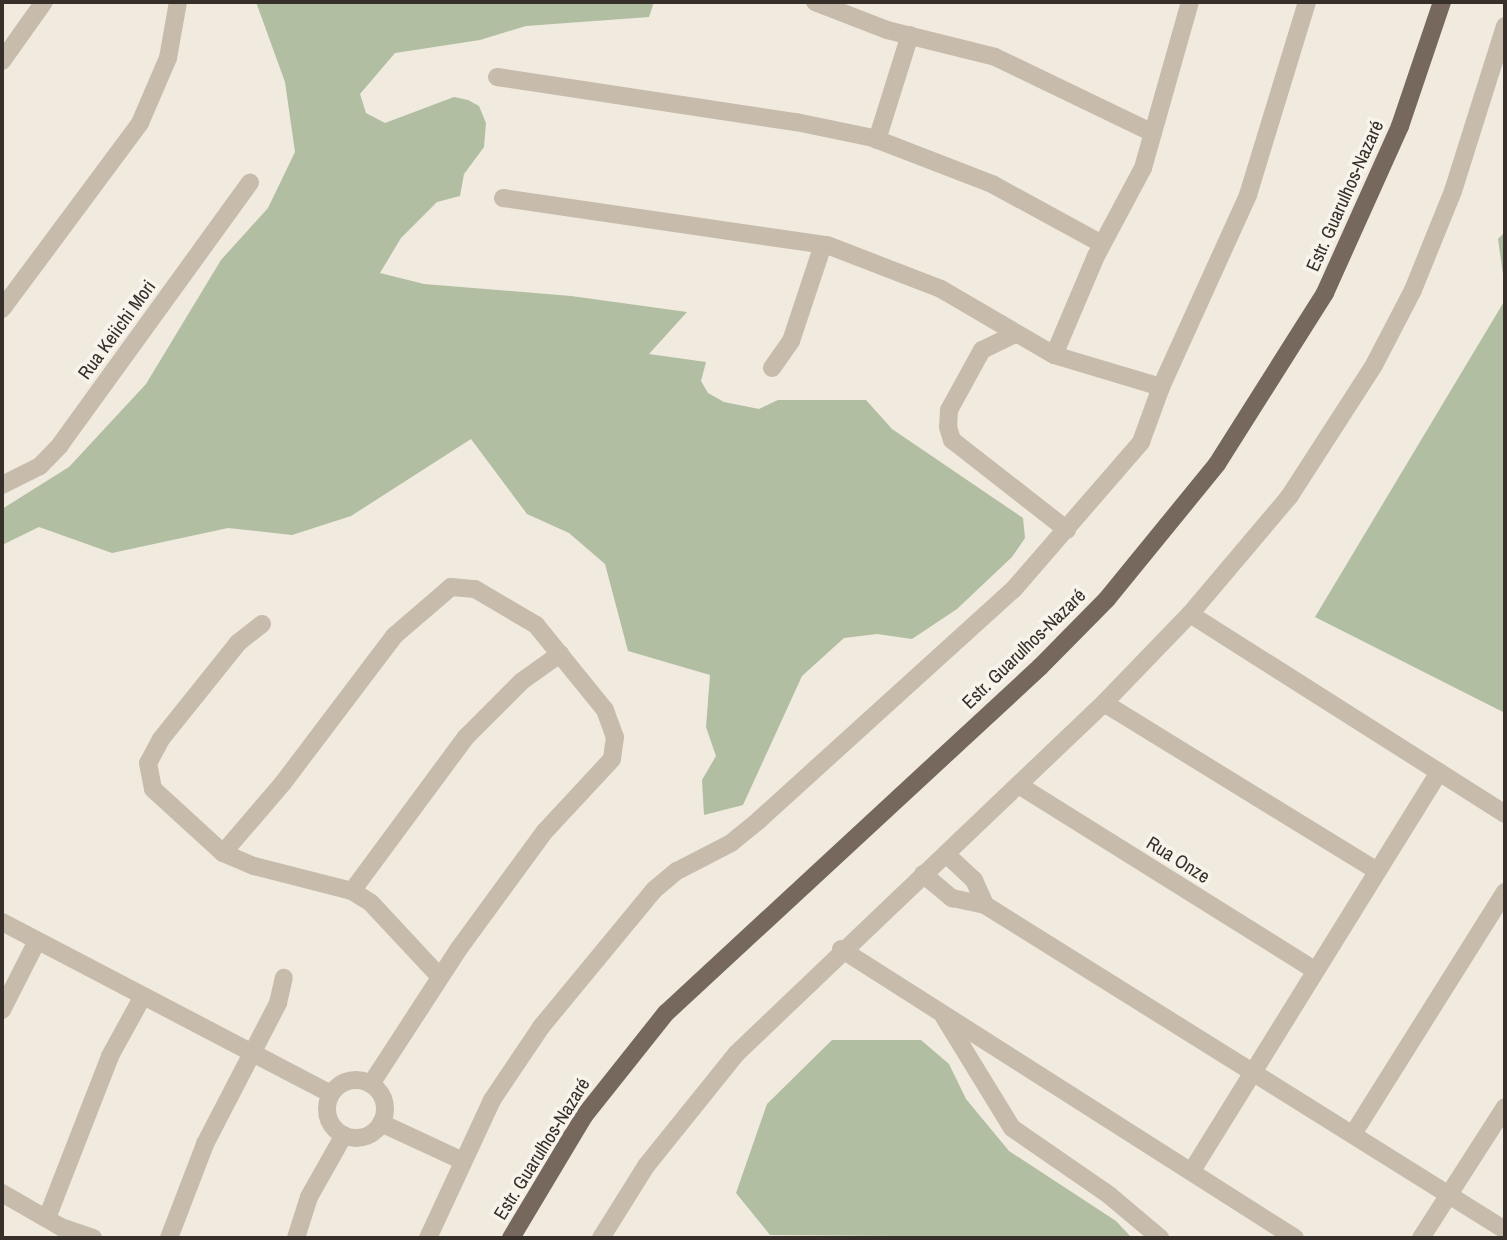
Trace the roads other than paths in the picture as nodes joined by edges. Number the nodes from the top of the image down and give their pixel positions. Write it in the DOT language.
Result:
graph roads {
  1 [pos="44,2"];
  2 [pos="178,2"];
  3 [pos="815,2"];
  4 [pos="1190,2"];
  5 [pos="1307,2"];
  6 [pos="1442,2"];
  7 [pos="1505,26"];
  8 [pos="910,35"];
  9 [pos="2,61"];
  10 [pos="497,77"];
  11 [pos="1153,133"];
  12 [pos="877,140"];
  13 [pos="250,183"];
  14 [pos="503,198"];
  15 [pos="1102,244"];
  16 [pos="823,245"];
  17 [pos="2,309"];
  18 [pos="1015,334"];
  19 [pos="1054,355"];
  20 [pos="772,368"];
  21 [pos="1161,387"];
  22 [pos="2,485"];
  23 [pos="1067,530"];
  24 [pos="1191,614"];
  25 [pos="262,624"];
  26 [pos="560,654"];
  27 [pos="1104,703"];
  28 [pos="1438,772"];
  29 [pos="1020,786"];
  30 [pos="1505,814"];
  31 [pos="223,853"];
  32 [pos="946,854"];
  33 [pos="1377,871"];
  34 [pos="923,874"];
  35 [pos="352,891"];
  36 [pos="1505,892"];
  37 [pos="985,905"];
  38 [pos="2,922"];
  39 [pos="37,941"];
  40 [pos="841,949"];
  41 [pos="1313,969"];
  42 [pos="440,977"];
  43 [pos="284,978"];
  44 [pos="143,996"];
  45 [pos="2,1010"];
  46 [pos="944,1017"];
  47 [pos="251,1052"];
  48 [pos="1252,1072"];
  49 [pos="371,1084"];
  50 [pos="331,1094"];
  51 [pos="1505,1107"];
  52 [pos="381,1123"];
  53 [pos="1353,1134"];
  54 [pos="344,1135"];
  55 [pos="463,1161"];
  56 [pos="1193,1169"];
  57 [pos="2,1193"];
  58 [pos="1449,1196"];
  59 [pos="47,1218"];
  60 [pos="1505,1230"];
  61 [pos="93,1238"];
  62 [pos="169,1238"];
  63 [pos="296,1238"];
  64 [pos="428,1238"];
  65 [pos="511,1238"];
  66 [pos="601,1238"];
  67 [pos="1160,1238"];
  68 [pos="1295,1238"];
  69 [pos="1421,1238"];
  1 -- 9 [label="street"];
  2 -- 17 [label="street"];
  3 -- 8 [label="street"];
  4 -- 11 [label="street"];
  5 -- 21 [label="street"];
  6 -- 65 [label="main road, Estr. Guarulhos-Nazaré"];
  7 -- 24 [label="street"];
  8 -- 11 [label="street"];
  8 -- 12 [label="street"];
  10 -- 12 [label="street"];
  11 -- 15 [label="street"];
  12 -- 15 [label="street"];
  13 -- 22 [label="street, Rua Keiichi Mori"];
  14 -- 16 [label="street"];
  15 -- 19 [label="street"];
  16 -- 18 [label="street"];
  16 -- 20 [label="street"];
  18 -- 19 [label="street"];
  18 -- 23 [label="street"];
  19 -- 21 [label="street"];
  21 -- 23 [label="street"];
  23 -- 55 [label="street"];
  24 -- 27 [label="street"];
  24 -- 28 [label="street"];
  25 -- 31 [label="street"];
  26 -- 31 [label="street"];
  26 -- 35 [label="street"];
  26 -- 42 [label="street"];
  27 -- 29 [label="street"];
  27 -- 33 [label="street"];
  28 -- 30 [label="street"];
  28 -- 33 [label="street"];
  29 -- 32 [label="street"];
  29 -- 41 [label="street, Rua Onze"];
  31 -- 35 [label="street"];
  32 -- 34 [label="street"];
  32 -- 37 [label="street"];
  33 -- 41 [label="street"];
  34 -- 37 [label="street"];
  34 -- 40 [label="street"];
  35 -- 42 [label="street"];
  36 -- 53 [label="street"];
  37 -- 48 [label="street"];
  38 -- 39 [label="street"];
  39 -- 44 [label="street"];
  39 -- 45 [label="street"];
  40 -- 46 [label="street"];
  40 -- 66 [label="street"];
  41 -- 48 [label="street"];
  42 -- 49 [label="street"];
  43 -- 47 [label="street"];
  44 -- 47 [label="street"];
  44 -- 59 [label="street"];
  46 -- 56 [label="street"];
  46 -- 67 [label="street"];
  47 -- 50 [label="street"];
  47 -- 62 [label="street"];
  48 -- 53 [label="street"];
  48 -- 56 [label="street"];
  49 -- 50 [label="street"];
  49 -- 52 [label="street"];
  50 -- 54 [label="street"];
  51 -- 58 [label="street"];
  52 -- 54 [label="street"];
  52 -- 55 [label="street"];
  53 -- 58 [label="street"];
  54 -- 63 [label="street"];
  55 -- 64 [label="street"];
  56 -- 68 [label="street"];
  57 -- 59 [label="street"];
  58 -- 60 [label="street"];
  58 -- 69 [label="street"];
  59 -- 61 [label="street"];
}
